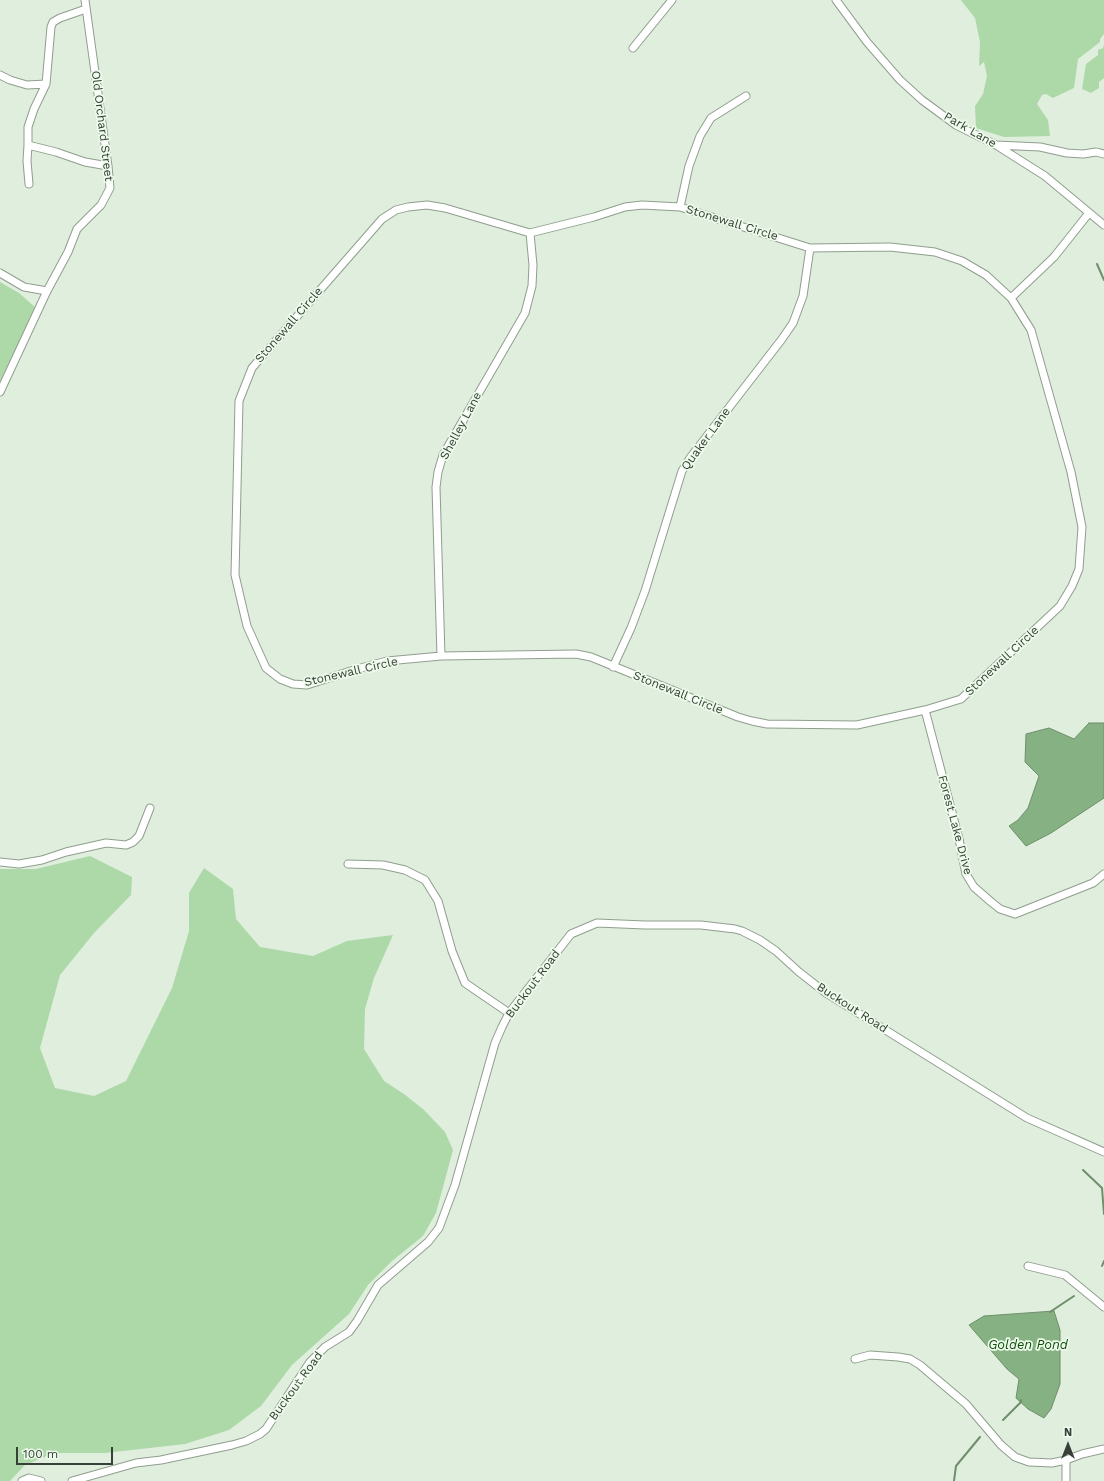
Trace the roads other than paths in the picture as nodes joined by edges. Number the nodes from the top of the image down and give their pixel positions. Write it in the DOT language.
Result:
graph roads {
  1 [pos="85,0"];
  2 [pos="672,0"];
  3 [pos="836,0"];
  4 [pos="86,9"];
  5 [pos="633,48"];
  6 [pos="0,74"];
  7 [pos="46,84"];
  8 [pos="746,96"];
  9 [pos="28,145"];
  10 [pos="996,145"];
  11 [pos="1104,154"];
  12 [pos="108,166"];
  13 [pos="29,184"];
  14 [pos="680,207"];
  15 [pos="1089,213"];
  16 [pos="1104,225"];
  17 [pos="530,233"];
  18 [pos="810,248"];
  19 [pos="0,273"];
  20 [pos="48,291"];
  21 [pos="1011,298"];
  22 [pos="0,392"];
  23 [pos="441,656"];
  24 [pos="613,667"];
  25 [pos="925,710"];
  26 [pos="150,808"];
  27 [pos="0,862"];
  28 [pos="348,864"];
  29 [pos="1104,874"];
  30 [pos="509,1013"];
  31 [pos="1104,1152"];
  32 [pos="1028,1266"];
  33 [pos="1104,1307"];
  34 [pos="855,1359"];
  35 [pos="1104,1449"];
  36 [pos="1066,1460"];
  37 [pos="22,1481"];
  38 [pos="40,1481"];
  39 [pos="72,1481"];
  40 [pos="1066,1481"];
  1 -- 4 [label="street, Old Orchard Street"];
  2 -- 5 [label="street"];
  3 -- 10 [label="street, Park Lane"];
  4 -- 7 [label="street"];
  4 -- 12 [label="street, Old Orchard Street"];
  6 -- 7 [label="street"];
  7 -- 9 [label="street"];
  8 -- 14 [label="street"];
  9 -- 12 [label="street"];
  9 -- 13 [label="street"];
  10 -- 11 [label="street"];
  10 -- 15 [label="street, Park Lane"];
  12 -- 20 [label="street, Old Orchard Street"];
  14 -- 17 [label="street, Stonewall Circle"];
  14 -- 18 [label="street, Stonewall Circle"];
  15 -- 16 [label="street, Park Lane"];
  15 -- 21 [label="street"];
  17 -- 23 [label="street, Shelley Lane"];
  17 -- 23 [label="street, Stonewall Circle"];
  18 -- 21 [label="street, Stonewall Circle"];
  18 -- 24 [label="street, Quaker Lane"];
  19 -- 20 [label="street"];
  20 -- 22 [label="street, Old Orchard Street"];
  21 -- 25 [label="street, Stonewall Circle"];
  23 -- 24 [label="street, Stonewall Circle"];
  24 -- 25 [label="street, Stonewall Circle"];
  25 -- 29 [label="street, Forest Lake Drive"];
  26 -- 27 [label="street"];
  28 -- 30 [label="street"];
  30 -- 31 [label="street, Buckout Road"];
  30 -- 39 [label="street, Buckout Road"];
  32 -- 33 [label="street"];
  34 -- 36 [label="street"];
  35 -- 36 [label="street"];
  36 -- 40 [label="street"];
  37 -- 38 [label="street"];
}
